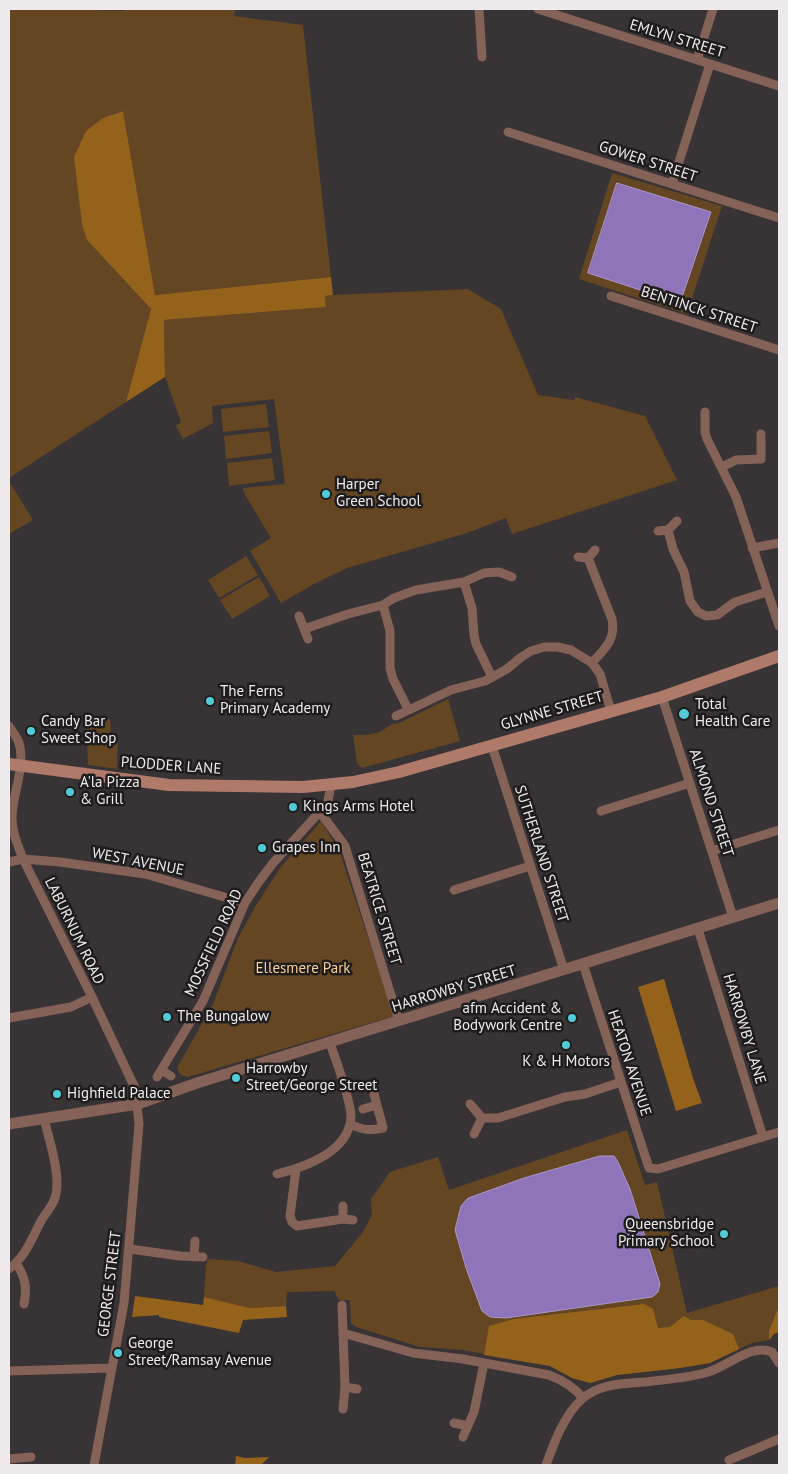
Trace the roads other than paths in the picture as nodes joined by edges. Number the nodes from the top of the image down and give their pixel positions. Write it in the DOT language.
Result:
graph roads {
  1 [pos="479,9"];
  2 [pos="538,9"];
  3 [pos="713,9"];
  4 [pos="482,57"];
  5 [pos="697,60"];
  6 [pos="710,64"];
  7 [pos="779,86"];
  8 [pos="508,132"];
  9 [pos="672,184"];
  10 [pos="779,218"];
  11 [pos="611,296"];
  12 [pos="779,350"];
  13 [pos="705,412"];
  14 [pos="761,434"];
  15 [pos="722,467"];
  16 [pos="678,521"];
  17 [pos="668,530"];
  18 [pos="658,531"];
  19 [pos="779,543"];
  20 [pos="752,548"];
  21 [pos="596,550"];
  22 [pos="500,562"];
  23 [pos="499,572"];
  24 [pos="512,577"];
  25 [pos="464,582"];
  26 [pos="767,592"];
  27 [pos="383,605"];
  28 [pos="299,616"];
  29 [pos="779,626"];
  30 [pos="304,629"];
  31 [pos="308,639"];
  32 [pos="779,656"];
  33 [pos="592,663"];
  34 [pos="492,677"];
  35 [pos="662,697"];
  36 [pos="408,709"];
  37 [pos="611,711"];
  38 [pos="396,716"];
  39 [pos="9,726"];
  40 [pos="492,746"];
  41 [pos="14,764"];
  42 [pos="690,782"];
  43 [pos="331,785"];
  44 [pos="613,806"];
  45 [pos="600,810"];
  46 [pos="320,812"];
  47 [pos="616,816"];
  48 [pos="779,830"];
  49 [pos="712,851"];
  50 [pos="23,859"];
  51 [pos="9,862"];
  52 [pos="530,866"];
  53 [pos="454,890"];
  54 [pos="245,903"];
  55 [pos="779,903"];
  56 [pos="733,917"];
  57 [pos="698,929"];
  58 [pos="583,964"];
  59 [pos="564,970"];
  60 [pos="92,997"];
  61 [pos="9,1018"];
  62 [pos="400,1021"];
  63 [pos="330,1042"];
  64 [pos="171,1076"];
  65 [pos="622,1082"];
  66 [pos="374,1094"];
  67 [pos="138,1104"];
  68 [pos="470,1104"];
  69 [pos="377,1105"];
  70 [pos="539,1105"];
  71 [pos="363,1108"];
  72 [pos="542,1115"];
  73 [pos="44,1118"];
  74 [pos="482,1118"];
  75 [pos="9,1124"];
  76 [pos="350,1124"];
  77 [pos="779,1132"];
  78 [pos="474,1134"];
  79 [pos="763,1136"];
  80 [pos="296,1169"];
  81 [pos="277,1174"];
  82 [pos="344,1206"];
  83 [pos="343,1219"];
  84 [pos="353,1220"];
  85 [pos="195,1241"];
  86 [pos="130,1248"];
  87 [pos="194,1256"];
  88 [pos="204,1257"];
  89 [pos="13,1266"];
  90 [pos="24,1304"];
  91 [pos="342,1305"];
  92 [pos="343,1333"];
  93 [pos="484,1363"];
  94 [pos="779,1363"];
  95 [pos="111,1368"];
  96 [pos="9,1371"];
  97 [pos="345,1388"];
  98 [pos="358,1389"];
  99 [pos="583,1398"];
  100 [pos="343,1409"];
  101 [pos="454,1424"];
  102 [pos="468,1426"];
  103 [pos="463,1437"];
  104 [pos="779,1439"];
  105 [pos="31,1457"];
  106 [pos="9,1459"];
  107 [pos="729,1459"];
  108 [pos="94,1465"];
  109 [pos="546,1465"];
  1 -- 4 [label="street"];
  2 -- 5 [label="street, EMLYN STREET"];
  3 -- 5 [label="street"];
  5 -- 6 [label="street, EMLYN STREET"];
  6 -- 7 [label="street, EMLYN STREET"];
  6 -- 9 [label="street"];
  8 -- 9 [label="street, GOWER STREET"];
  9 -- 10 [label="street, GOWER STREET"];
  11 -- 12 [label="street, BENTINCK STREET"];
  13 -- 15 [label="street"];
  14 -- 15 [label="street"];
  15 -- 20 [label="street"];
  16 -- 17 [label="street"];
  17 -- 18 [label="street"];
  17 -- 26 [label="street"];
  19 -- 20 [label="street"];
  20 -- 26 [label="street"];
  21 -- 33 [label="street"];
  22 -- 23 [label="street"];
  23 -- 24 [label="street"];
  23 -- 25 [label="street"];
  25 -- 27 [label="street"];
  25 -- 34 [label="street"];
  26 -- 29 [label="street"];
  27 -- 30 [label="street"];
  27 -- 36 [label="street"];
  28 -- 30 [label="street"];
  30 -- 31 [label="street"];
  32 -- 35 [label="main road, GLYNNE STREET"];
  33 -- 34 [label="street"];
  33 -- 37 [label="street"];
  34 -- 36 [label="street"];
  35 -- 37 [label="main road, GLYNNE STREET"];
  35 -- 42 [label="street, ALMOND STREET"];
  36 -- 38 [label="street"];
  37 -- 40 [label="main road, GLYNNE STREET"];
  39 -- 41 [label="street, LABURNUM ROAD"];
  40 -- 43 [label="main road, GLYNNE STREET"];
  40 -- 52 [label="street, SUTHERLAND STREET"];
  41 -- 43 [label="main road, PLODDER LANE"];
  41 -- 50 [label="street, LABURNUM ROAD"];
  42 -- 44 [label="street"];
  42 -- 49 [label="street, ALMOND STREET"];
  43 -- 46 [label="street, MOSSFIELD ROAD"];
  44 -- 45 [label="street"];
  44 -- 47 [label="street"];
  46 -- 54 [label="street, MOSSFIELD ROAD"];
  46 -- 62 [label="street, BEATRICE STREET"];
  48 -- 49 [label="street"];
  49 -- 56 [label="street, ALMOND STREET"];
  50 -- 51 [label="street, WEST AVENUE"];
  50 -- 54 [label="street, WEST AVENUE"];
  50 -- 60 [label="street, LABURNUM ROAD"];
  52 -- 53 [label="street"];
  52 -- 59 [label="street, SUTHERLAND STREET"];
  54 -- 64 [label="street, MOSSFIELD ROAD"];
  55 -- 56 [label="street, HARROWBY STREET"];
  56 -- 57 [label="street, HARROWBY STREET"];
  57 -- 58 [label="street, HARROWBY STREET"];
  57 -- 79 [label="street, HARROWBY LANE"];
  58 -- 59 [label="street, HARROWBY STREET"];
  58 -- 65 [label="street, HEATON AVENUE"];
  59 -- 62 [label="street, HARROWBY STREET"];
  60 -- 61 [label="street"];
  60 -- 67 [label="street, LABURNUM ROAD"];
  62 -- 63 [label="street, HARROWBY STREET"];
  63 -- 67 [label="street, HARROWBY STREET"];
  63 -- 76 [label="street"];
  65 -- 70 [label="street"];
  65 -- 79 [label="street, HEATON AVENUE"];
  66 -- 69 [label="street"];
  67 -- 73 [label="street, HARROWBY STREET"];
  67 -- 86 [label="street, GEORGE STREET"];
  68 -- 74 [label="street"];
  69 -- 71 [label="street"];
  69 -- 76 [label="street"];
  70 -- 72 [label="street"];
  70 -- 74 [label="street"];
  73 -- 75 [label="street, HARROWBY STREET"];
  73 -- 89 [label="street"];
  74 -- 78 [label="street"];
  76 -- 80 [label="street"];
  77 -- 79 [label="street"];
  80 -- 81 [label="street"];
  80 -- 83 [label="street"];
  82 -- 83 [label="street"];
  83 -- 84 [label="street"];
  85 -- 87 [label="street"];
  86 -- 87 [label="street"];
  86 -- 95 [label="street, GEORGE STREET"];
  87 -- 88 [label="street"];
  89 -- 90 [label="street"];
  91 -- 92 [label="street"];
  92 -- 93 [label="street"];
  92 -- 97 [label="street"];
  93 -- 99 [label="street"];
  93 -- 102 [label="street"];
  94 -- 99 [label="street"];
  95 -- 96 [label="street"];
  95 -- 108 [label="street, GEORGE STREET"];
  97 -- 98 [label="street"];
  97 -- 100 [label="street"];
  99 -- 109 [label="street"];
  101 -- 102 [label="street"];
  102 -- 103 [label="street"];
  104 -- 107 [label="street"];
  105 -- 106 [label="street"];
}
